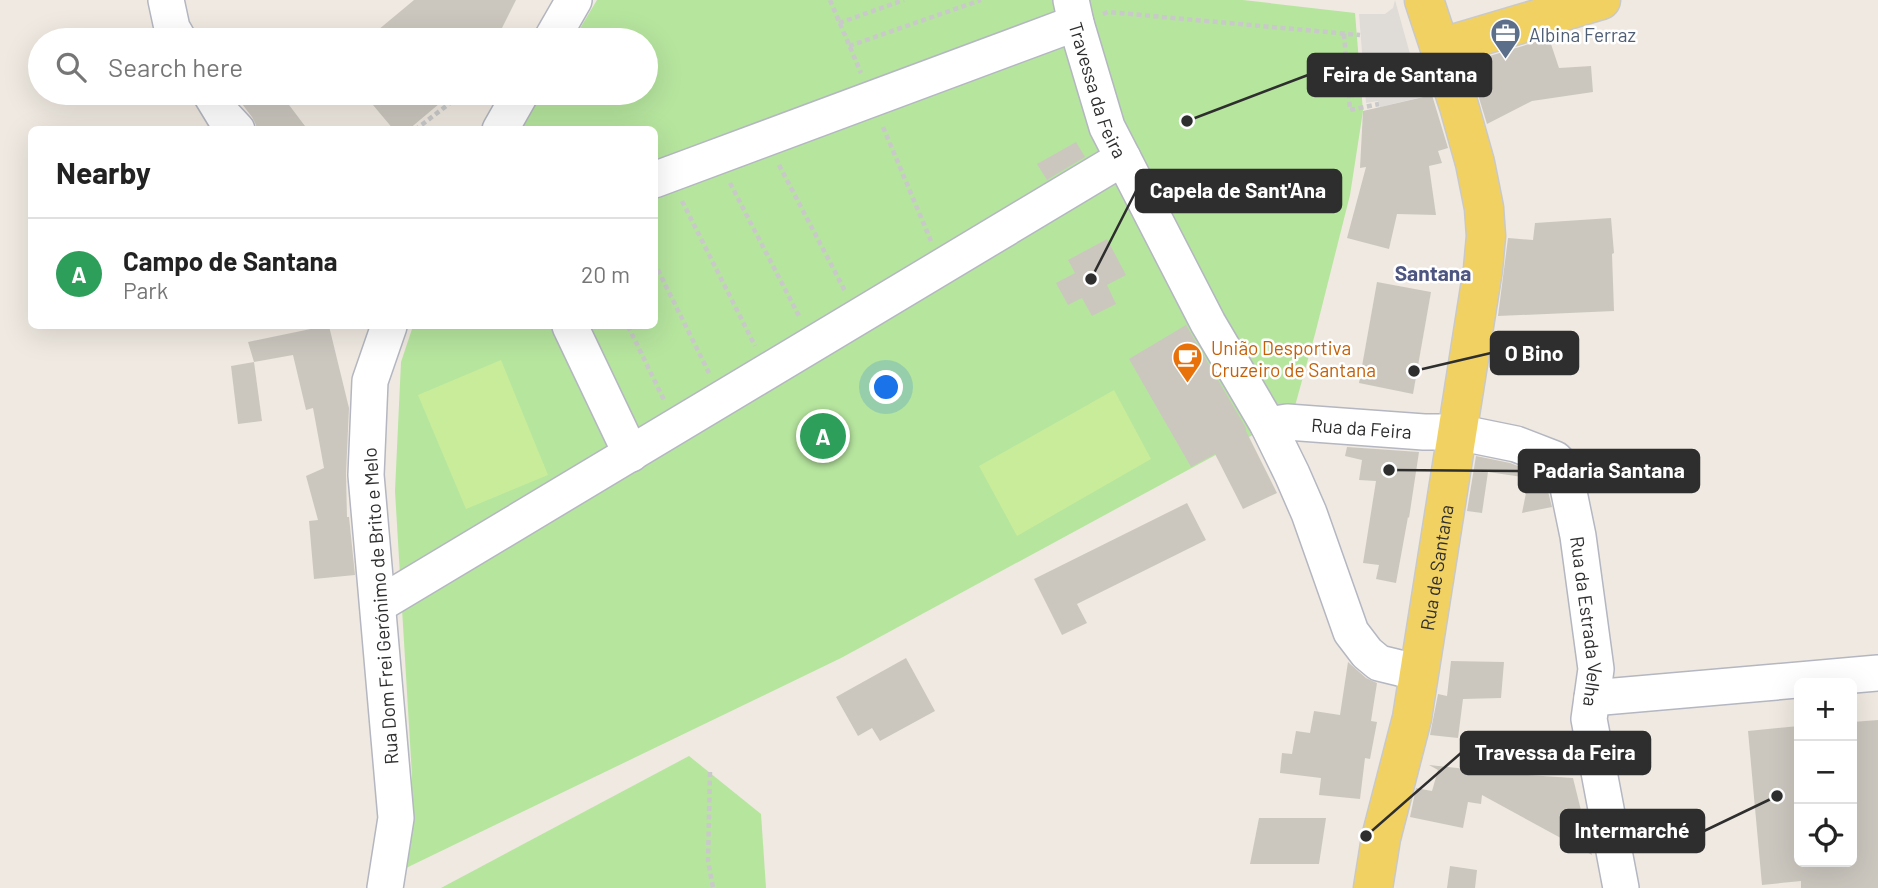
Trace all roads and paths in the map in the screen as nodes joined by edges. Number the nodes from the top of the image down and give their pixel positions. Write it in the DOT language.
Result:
graph roads {
  1 [pos="166,0"];
  2 [pos="573,0"];
  3 [pos="830,0"];
  4 [pos="904,0"];
  5 [pos="981,0"];
  6 [pos="1424,0"];
  7 [pos="1601,0"];
  8 [pos="1573,6"];
  9 [pos="1074,12"];
  10 [pos="839,23"];
  11 [pos="172,28"];
  12 [pos="558,28"];
  13 [pos="1344,34"];
  14 [pos="1360,35"];
  15 [pos="849,46"];
  16 [pos="1440,48"];
  17 [pos="1365,93"];
  18 [pos="1349,96"];
  19 [pos="872,100"];
  20 [pos="1379,104"];
  21 [pos="217,105"];
  22 [pos="447,105"];
  23 [pos="514,105"];
  24 [pos="233,126"];
  25 [pos="420,126"];
  26 [pos="502,126"];
  27 [pos="765,139"];
  28 [pos="717,157"];
  29 [pos="1123,158"];
  30 [pos="662,177"];
  31 [pos="943,267"];
  32 [pos="658,270"];
  33 [pos="858,316"];
  34 [pos="388,329"];
  35 [pos="571,329"];
  36 [pos="629,329"];
  37 [pos="812,344"];
  38 [pos="767,371"];
  39 [pos="722,398"];
  40 [pos="1268,425"];
  41 [pos="676,426"];
  42 [pos="1457,432"];
  43 [pos="631,454"];
  44 [pos="377,604"];
  45 [pos="1420,673"];
  46 [pos="1878,673"];
  47 [pos="1592,698"];
  48 [pos="710,772"];
  49 [pos="385,888"];
  50 [pos="713,888"];
  51 [pos="1373,888"];
  52 [pos="1621,888"];
  1 -- 11 [label="street"];
  2 -- 12 [label="street"];
  3 -- 10 [label="path"];
  4 -- 10 [label="path"];
  5 -- 15 [label="path"];
  6 -- 16 [label="main road, Rua de Santana"];
  7 -- 8 [label="main road"];
  8 -- 16 [label="main road"];
  9 -- 13 [label="path"];
  9 -- 19 [label="street"];
  9 -- 29 [label="street, Travessa da Feira"];
  10 -- 15 [label="path"];
  13 -- 14 [label="path"];
  13 -- 18 [label="path"];
  15 -- 19 [label="path"];
  16 -- 42 [label="main road, Rua de Santana"];
  17 -- 18 [label="path"];
  18 -- 20 [label="path"];
  19 -- 27 [label="street"];
  19 -- 31 [label="path"];
  21 -- 24 [label="street"];
  22 -- 25 [label="path"];
  23 -- 26 [label="street"];
  27 -- 28 [label="street"];
  27 -- 33 [label="path"];
  28 -- 30 [label="street"];
  28 -- 37 [label="path"];
  29 -- 31 [label="street"];
  29 -- 40 [label="street, Travessa da Feira"];
  30 -- 38 [label="path"];
  31 -- 33 [label="street"];
  32 -- 39 [label="path"];
  33 -- 37 [label="street"];
  34 -- 44 [label="street, Rua Dom Frei Gerónimo de Brito e Melo"];
  35 -- 43 [label="street"];
  36 -- 41 [label="path"];
  37 -- 38 [label="street"];
  38 -- 39 [label="street"];
  39 -- 41 [label="street"];
  40 -- 42 [label="street, Rua da Feira"];
  40 -- 45 [label="street, Travessa da Feira"];
  41 -- 43 [label="street"];
  42 -- 45 [label="main road, Rua de Santana"];
  42 -- 47 [label="street, Rua da Estrada Velha"];
  43 -- 44 [label="street"];
  44 -- 49 [label="street, Rua Dom Frei Gerónimo de Brito e Melo"];
  45 -- 51 [label="main road, Rua de Santana"];
  46 -- 47 [label="street"];
  47 -- 52 [label="street, Rua da Estrada Velha"];
  48 -- 50 [label="path"];
}
